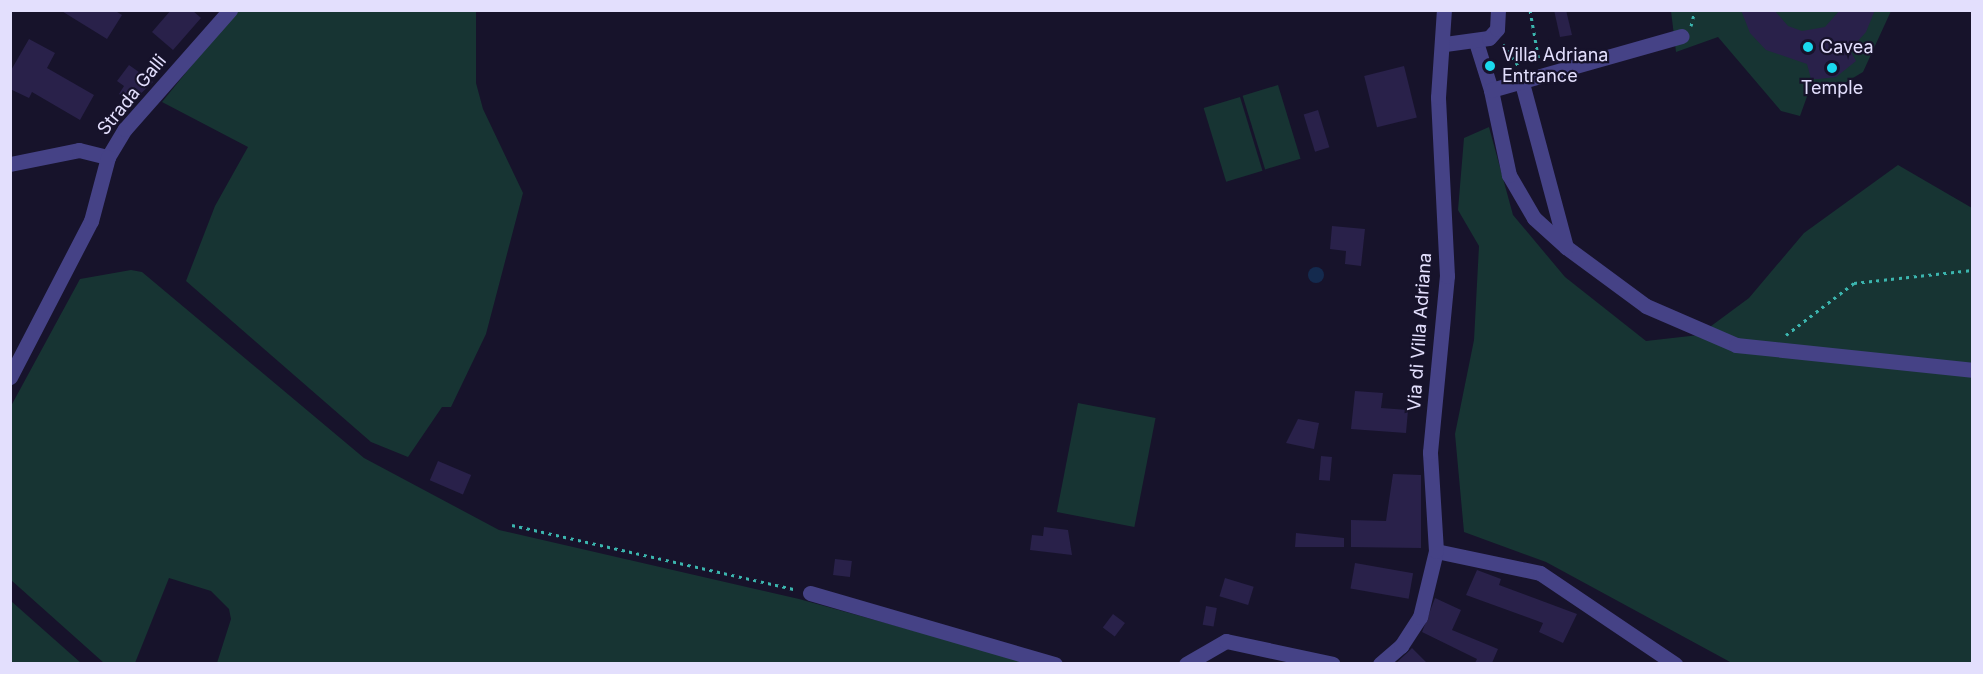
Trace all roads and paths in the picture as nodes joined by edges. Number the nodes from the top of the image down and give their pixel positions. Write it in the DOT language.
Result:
graph roads {
  1 [pos="230,10"];
  2 [pos="1444,10"];
  3 [pos="1498,10"];
  4 [pos="1530,10"];
  5 [pos="1494,33"];
  6 [pos="1682,36"];
  7 [pos="1476,42"];
  8 [pos="1445,44"];
  9 [pos="1522,83"];
  10 [pos="1491,90"];
  11 [pos="108,157"];
  12 [pos="10,164"];
  13 [pos="1566,247"];
  14 [pos="1972,270"];
  15 [pos="1765,351"];
  16 [pos="1972,370"];
  17 [pos="10,376"];
  18 [pos="512,525"];
  19 [pos="1436,551"];
  20 [pos="810,593"];
  21 [pos="1055,663"];
  22 [pos="1186,663"];
  23 [pos="1333,663"];
  24 [pos="1380,663"];
  25 [pos="1675,663"];
  1 -- 11 [label="street, Strada Galli"];
  2 -- 8 [label="street, Via di Villa Adriana"];
  3 -- 5 [label="street"];
  4 -- 5 [label="path"];
  5 -- 7 [label="street"];
  6 -- 9 [label="street"];
  7 -- 8 [label="street"];
  7 -- 10 [label="street"];
  8 -- 19 [label="street, Via di Villa Adriana"];
  9 -- 10 [label="street"];
  9 -- 13 [label="street"];
  10 -- 13 [label="street"];
  11 -- 12 [label="street, Strada Galli"];
  11 -- 17 [label="street"];
  13 -- 15 [label="street"];
  14 -- 15 [label="path"];
  15 -- 16 [label="street"];
  18 -- 20 [label="path"];
  19 -- 24 [label="street, Via di Villa Adriana"];
  19 -- 25 [label="street"];
  20 -- 21 [label="street"];
  22 -- 23 [label="street"];
}
